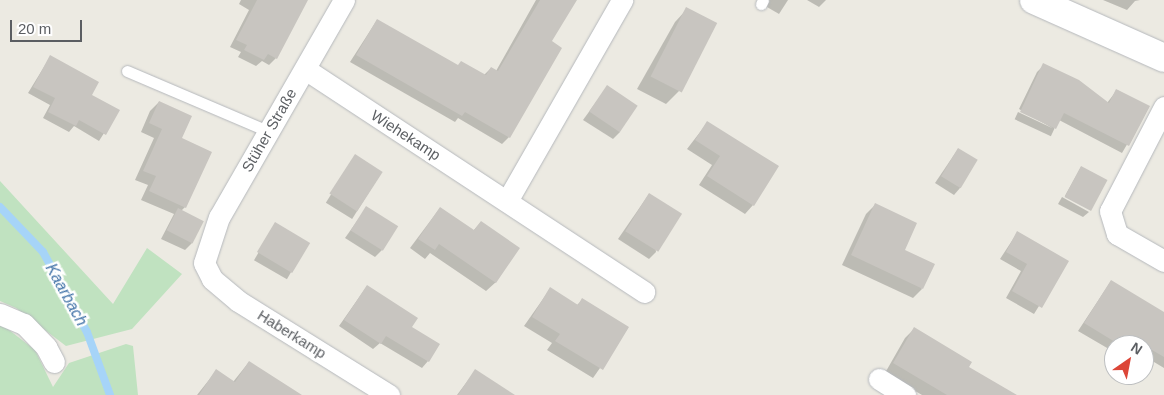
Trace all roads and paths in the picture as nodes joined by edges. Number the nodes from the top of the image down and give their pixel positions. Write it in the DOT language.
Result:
graph roads {
  1 [pos="344,0"];
  2 [pos="622,0"];
  3 [pos="1034,0"];
  4 [pos="1164,58"];
  5 [pos="305,69"];
  6 [pos="127,70"];
  7 [pos="1164,108"];
  8 [pos="268,132"];
  9 [pos="507,201"];
  10 [pos="1164,261"];
  11 [pos="204,263"];
  12 [pos="644,292"];
  13 [pos="0,314"];
  14 [pos="54,362"];
  15 [pos="879,380"];
  16 [pos="389,395"];
  17 [pos="905,395"];
  1 -- 5 [label="street, Stüher Straße"];
  2 -- 9 [label="street"];
  3 -- 4 [label="main road"];
  5 -- 8 [label="street, Stüher Straße"];
  5 -- 9 [label="street, Wiehekamp"];
  6 -- 8 [label="lane"];
  7 -- 10 [label="street"];
  8 -- 11 [label="street, Stüher Straße"];
  9 -- 12 [label="street, Wiehekamp"];
  11 -- 16 [label="street, Haberkamp"];
  13 -- 14 [label="street"];
  15 -- 17 [label="street"];
}
